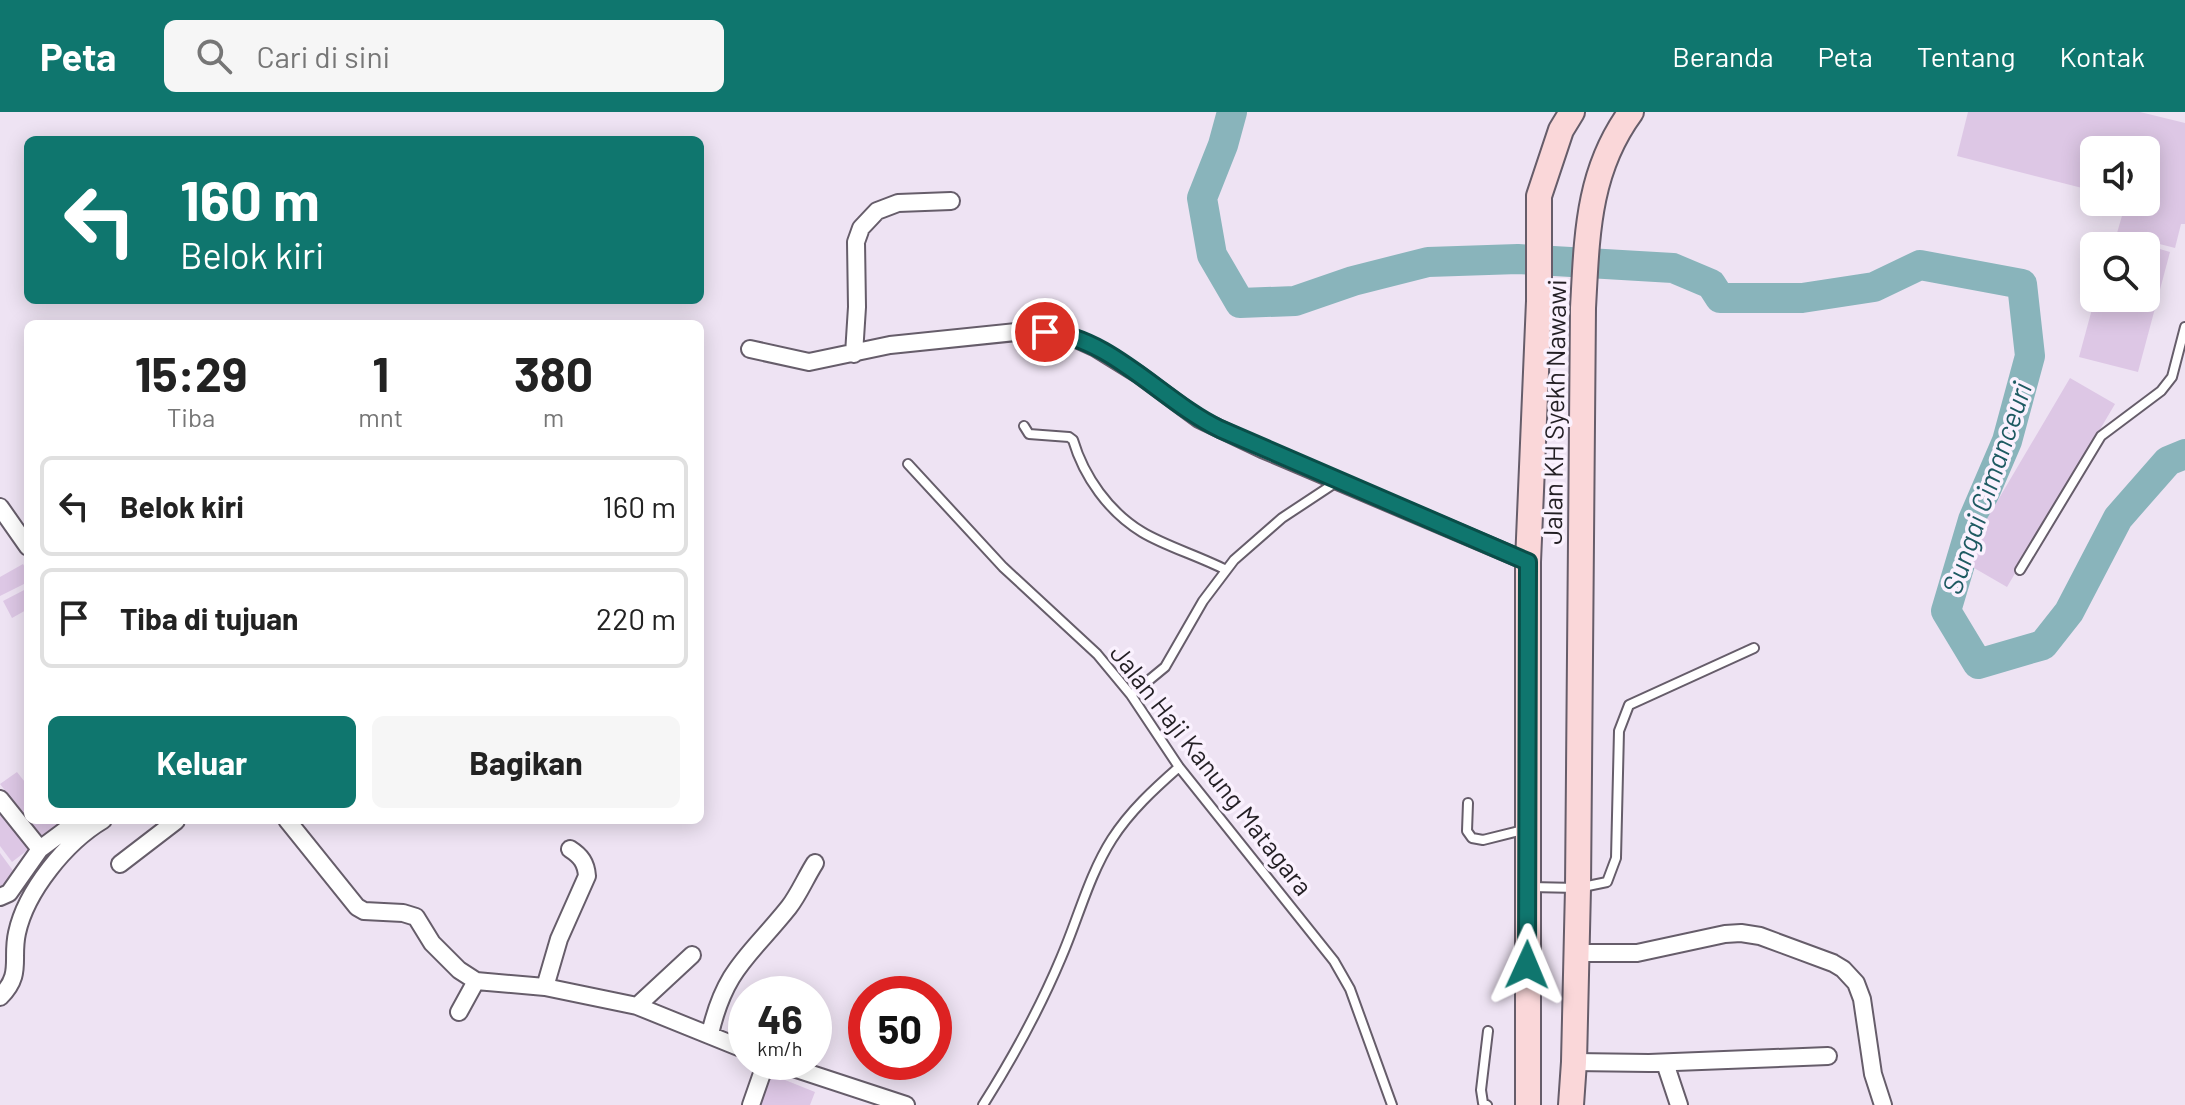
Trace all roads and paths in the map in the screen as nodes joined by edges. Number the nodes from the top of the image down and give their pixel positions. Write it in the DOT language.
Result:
graph roads {
  1 [pos="1572,112"];
  2 [pos="1631,112"];
  3 [pos="951,201"];
  4 [pos="2185,327"];
  5 [pos="750,349"];
  6 [pos="854,354"];
  7 [pos="1024,426"];
  8 [pos="908,464"];
  9 [pos="1338,481"];
  10 [pos="0,507"];
  11 [pos="24,541"];
  12 [pos="1528,562"];
  13 [pos="1226,570"];
  14 [pos="2020,570"];
  15 [pos="1754,648"];
  16 [pos="1131,695"];
  17 [pos="1179,767"];
  18 [pos="0,799"];
  19 [pos="1468,803"];
  20 [pos="74,824"];
  21 [pos="96,824"];
  22 [pos="169,824"];
  23 [pos="290,824"];
  24 [pos="1528,829"];
  25 [pos="40,849"];
  26 [pos="570,849"];
  27 [pos="815,863"];
  28 [pos="120,864"];
  29 [pos="1528,887"];
  30 [pos="1578,888"];
  31 [pos="0,897"];
  32 [pos="1577,953"];
  33 [pos="692,955"];
  34 [pos="476,981"];
  35 [pos="545,987"];
  36 [pos="0,997"];
  37 [pos="637,1006"];
  38 [pos="459,1012"];
  39 [pos="1488,1031"];
  40 [pos="710,1034"];
  41 [pos="728,1042"];
  42 [pos="1828,1056"];
  43 [pos="1574,1062"];
  44 [pos="1665,1063"];
  45 [pos="760,1080"];
  46 [pos="825,1080"];
  47 [pos="887,1102"];
  48 [pos="751,1105"];
  49 [pos="906,1105"];
  50 [pos="983,1105"];
  51 [pos="1392,1105"];
  52 [pos="1487,1105"];
  53 [pos="1528,1105"];
  54 [pos="1571,1105"];
  55 [pos="1679,1105"];
  56 [pos="1883,1105"];
  1 -- 12 [label="main road, Jalan KH Syekh Nawawi"];
  2 -- 30 [label="main road, Jalan KH Syekh Nawawi"];
  3 -- 6 [label="street"];
  4 -- 14 [label="lane"];
  5 -- 6 [label="street"];
  6 -- 9 [label="street"];
  7 -- 13 [label="lane"];
  8 -- 16 [label="lane, Jalan Haji Kanung Matagara"];
  9 -- 12 [label="street"];
  9 -- 13 [label="lane"];
  10 -- 11 [label="street"];
  12 -- 24 [label="main road, Jalan KH Syekh Nawawi"];
  13 -- 16 [label="lane"];
  15 -- 30 [label="lane"];
  16 -- 17 [label="lane, Jalan Haji Kanung Matagara"];
  17 -- 50 [label="lane"];
  17 -- 51 [label="lane, Jalan Haji Kanung Matagara"];
  18 -- 25 [label="street"];
  19 -- 24 [label="lane"];
  20 -- 25 [label="street"];
  21 -- 36 [label="street"];
  22 -- 28 [label="street"];
  23 -- 34 [label="street"];
  24 -- 29 [label="main road, Jalan KH Syekh Nawawi"];
  25 -- 31 [label="street"];
  26 -- 35 [label="street"];
  27 -- 40 [label="street"];
  29 -- 30 [label="lane"];
  29 -- 53 [label="main road, Jalan KH Syekh Nawawi"];
  30 -- 32 [label="main road, Jalan KH Syekh Nawawi"];
  32 -- 43 [label="main road, Jalan KH Syekh Nawawi"];
  32 -- 56 [label="street"];
  33 -- 37 [label="street"];
  34 -- 35 [label="street"];
  34 -- 38 [label="street"];
  35 -- 37 [label="street"];
  37 -- 40 [label="street"];
  39 -- 52 [label="lane"];
  40 -- 41 [label="street"];
  42 -- 44 [label="street"];
  43 -- 44 [label="street"];
  43 -- 54 [label="main road, Jalan KH Syekh Nawawi"];
  44 -- 55 [label="street"];
  45 -- 48 [label="street"];
  46 -- 47 [label="street"];
  47 -- 49 [label="street"];
}
